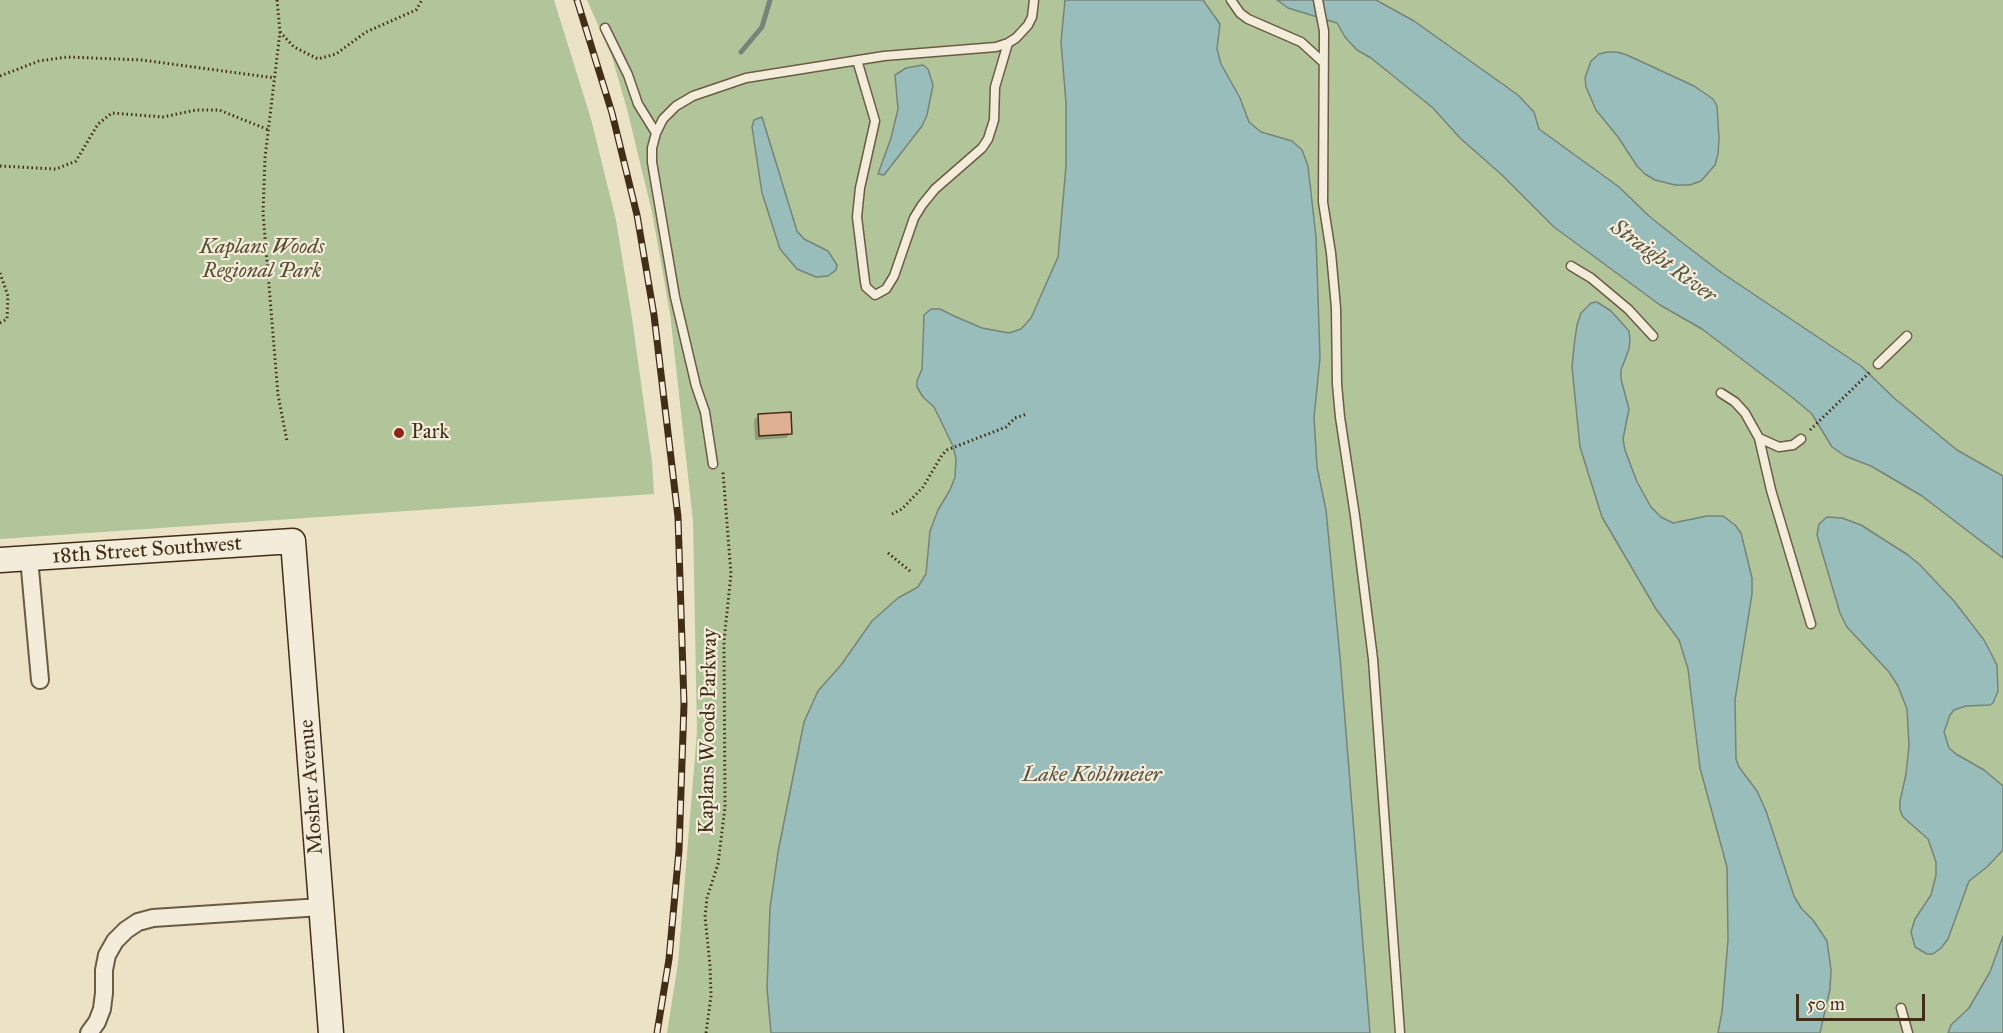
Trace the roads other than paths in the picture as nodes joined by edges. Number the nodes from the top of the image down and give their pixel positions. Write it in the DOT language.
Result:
graph roads {
  1 [pos="1034,0"];
  2 [pos="1230,0"];
  3 [pos="1318,0"];
  4 [pos="605,28"];
  5 [pos="1008,43"];
  6 [pos="857,60"];
  7 [pos="1323,62"];
  8 [pos="656,133"];
  9 [pos="1571,266"];
  10 [pos="1653,336"];
  11 [pos="1907,336"];
  12 [pos="1878,364"];
  13 [pos="1721,393"];
  14 [pos="1759,438"];
  15 [pos="1800,439"];
  16 [pos="717,464"];
  17 [pos="293,541"];
  18 [pos="29,558"];
  19 [pos="0,560"];
  20 [pos="1811,624"];
  21 [pos="40,680"];
  22 [pos="321,907"];
  23 [pos="1901,1008"];
  24 [pos="89,1033"];
  25 [pos="331,1033"];
  26 [pos="1400,1033"];
  27 [pos="1908,1033"];
  1 -- 5 [label="lane"];
  2 -- 7 [label="lane"];
  3 -- 7 [label="lane"];
  4 -- 8 [label="lane"];
  5 -- 6 [label="lane"];
  5 -- 6 [label="lane"];
  6 -- 8 [label="lane"];
  7 -- 26 [label="lane"];
  8 -- 16 [label="lane"];
  9 -- 10 [label="lane"];
  11 -- 12 [label="lane"];
  13 -- 14 [label="lane"];
  14 -- 15 [label="lane"];
  14 -- 20 [label="lane"];
  17 -- 18 [label="street, 18th Street Southwest"];
  17 -- 22 [label="street, Mosher Avenue"];
  18 -- 19 [label="street, 18th Street Southwest"];
  18 -- 21 [label="street"];
  22 -- 24 [label="street"];
  22 -- 25 [label="street, Mosher Avenue"];
  23 -- 27 [label="lane"];
}
